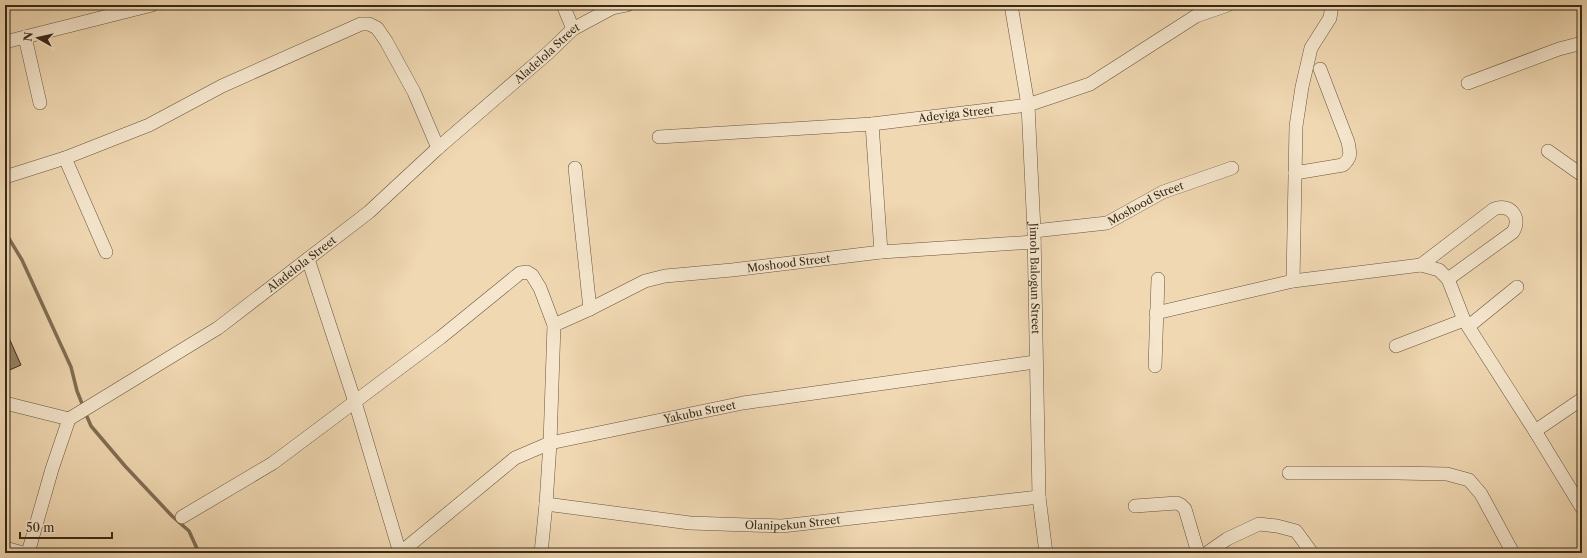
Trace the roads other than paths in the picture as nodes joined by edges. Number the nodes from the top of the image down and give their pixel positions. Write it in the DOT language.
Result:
graph roads {
  1 [pos="152,5"];
  2 [pos="563,5"];
  3 [pos="627,5"];
  4 [pos="1011,5"];
  5 [pos="1228,5"];
  6 [pos="1332,5"];
  7 [pos="573,29"];
  8 [pos="25,37"];
  9 [pos="5,42"];
  10 [pos="1582,43"];
  11 [pos="1320,69"];
  12 [pos="1468,83"];
  13 [pos="40,104"];
  14 [pos="1028,105"];
  15 [pos="872,124"];
  16 [pos="659,137"];
  17 [pos="438,148"];
  18 [pos="1548,151"];
  19 [pos="65,158"];
  20 [pos="575,168"];
  21 [pos="1232,168"];
  22 [pos="1295,173"];
  23 [pos="1582,175"];
  24 [pos="5,177"];
  25 [pos="1034,236"];
  26 [pos="106,252"];
  27 [pos="881,252"];
  28 [pos="308,259"];
  29 [pos="1421,265"];
  30 [pos="1158,279"];
  31 [pos="1448,279"];
  32 [pos="1293,281"];
  33 [pos="1517,287"];
  34 [pos="590,309"];
  35 [pos="1156,313"];
  36 [pos="1466,323"];
  37 [pos="554,325"];
  38 [pos="1396,346"];
  39 [pos="1035,362"];
  40 [pos="1155,366"];
  41 [pos="1582,399"];
  42 [pos="354,402"];
  43 [pos="5,403"];
  44 [pos="71,418"];
  45 [pos="1535,430"];
  46 [pos="550,443"];
  47 [pos="1289,473"];
  48 [pos="1038,497"];
  49 [pos="546,504"];
  50 [pos="1134,506"];
  51 [pos="1582,508"];
  52 [pos="182,517"];
  53 [pos="5,548"];
  54 [pos="23,553"];
  55 [pos="28,553"];
  56 [pos="400,553"];
  57 [pos="541,553"];
  58 [pos="1046,553"];
  59 [pos="1198,553"];
  60 [pos="1207,553"];
  61 [pos="1312,553"];
  62 [pos="1513,553"];
  1 -- 8 [label="street"];
  2 -- 7 [label="street"];
  3 -- 7 [label="street, Aladelola Street"];
  4 -- 14 [label="street, Jimoh Balogun Street"];
  5 -- 14 [label="street, Adeyiga Street"];
  6 -- 22 [label="street"];
  7 -- 17 [label="street, Aladelola Street"];
  8 -- 9 [label="street"];
  8 -- 13 [label="street"];
  10 -- 12 [label="street"];
  11 -- 22 [label="street"];
  14 -- 15 [label="street, Adeyiga Street"];
  14 -- 25 [label="street, Jimoh Balogun Street"];
  15 -- 16 [label="street, Adeyiga Street"];
  15 -- 27 [label="street"];
  17 -- 19 [label="street"];
  17 -- 28 [label="street, Aladelola Street"];
  18 -- 23 [label="street"];
  19 -- 24 [label="street"];
  19 -- 26 [label="street"];
  20 -- 34 [label="street"];
  21 -- 25 [label="street, Moshood Street"];
  22 -- 32 [label="street"];
  25 -- 27 [label="street, Moshood Street"];
  25 -- 39 [label="street, Jimoh Balogun Street"];
  27 -- 34 [label="street, Moshood Street"];
  28 -- 42 [label="street"];
  28 -- 44 [label="street, Aladelola Street"];
  29 -- 31 [label="street"];
  29 -- 31 [label="street"];
  29 -- 32 [label="street"];
  30 -- 35 [label="street"];
  31 -- 36 [label="street"];
  32 -- 35 [label="street"];
  33 -- 36 [label="street"];
  34 -- 37 [label="street, Moshood Street"];
  35 -- 40 [label="street"];
  36 -- 38 [label="street"];
  36 -- 45 [label="street"];
  37 -- 42 [label="street"];
  37 -- 46 [label="street"];
  39 -- 46 [label="street, Yakubu Street"];
  39 -- 48 [label="street, Jimoh Balogun Street"];
  41 -- 45 [label="street"];
  42 -- 52 [label="street"];
  42 -- 56 [label="street"];
  43 -- 44 [label="street"];
  44 -- 55 [label="street"];
  45 -- 51 [label="street"];
  46 -- 49 [label="street"];
  46 -- 56 [label="street, Yakubu Street"];
  47 -- 62 [label="street"];
  48 -- 49 [label="street, Olanipekun Street"];
  48 -- 58 [label="street, Jimoh Balogun Street"];
  49 -- 57 [label="street"];
  50 -- 59 [label="street"];
  53 -- 54 [label="street"];
  60 -- 61 [label="street"];
}
